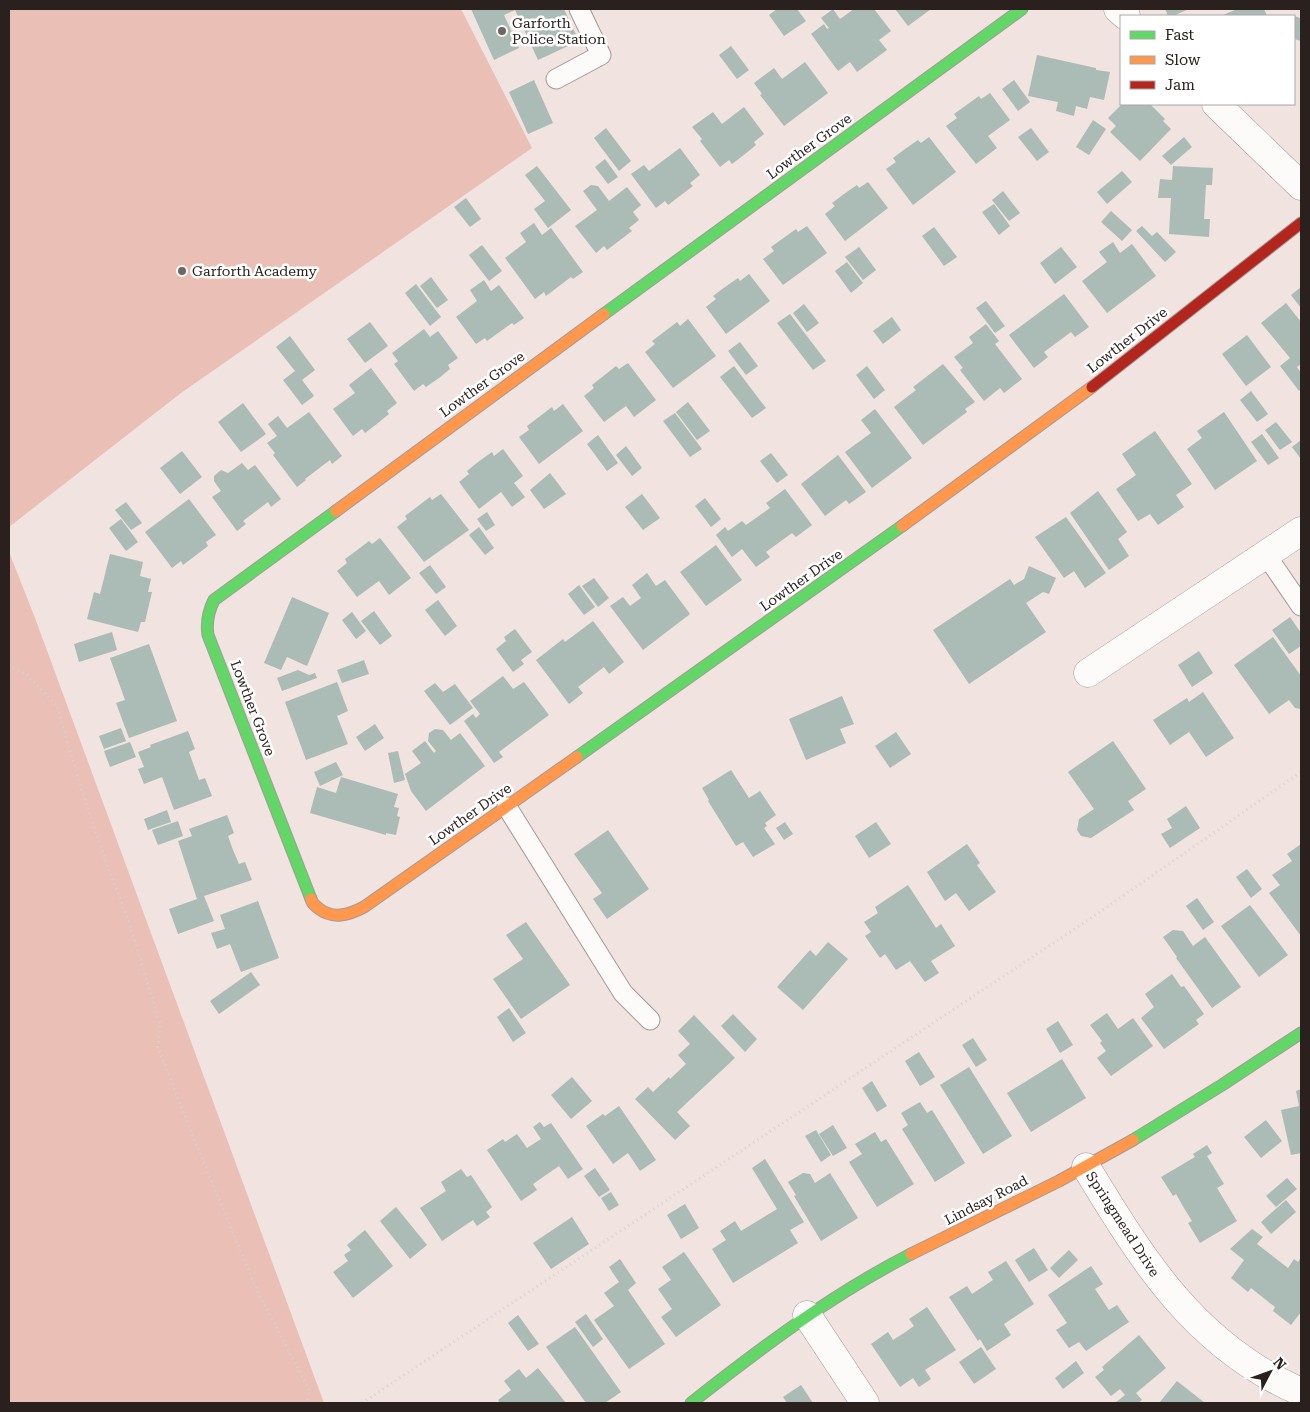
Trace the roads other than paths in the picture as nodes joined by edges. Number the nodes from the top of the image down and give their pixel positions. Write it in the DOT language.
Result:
graph roads {
  1 [pos="579,9"];
  2 [pos="1022,9"];
  3 [pos="556,79"];
  4 [pos="1217,105"];
  5 [pos="1301,186"];
  6 [pos="1301,223"];
  7 [pos="1301,531"];
  8 [pos="1259,559"];
  9 [pos="1301,606"];
  10 [pos="1088,673"];
  11 [pos="507,807"];
  12 [pos="308,893"];
  13 [pos="650,1020"];
  14 [pos="1301,1033"];
  15 [pos="1086,1167"];
  16 [pos="807,1315"];
  17 [pos="1301,1392"];
  18 [pos="691,1403"];
  19 [pos="865,1403"];
  1 -- 3 [label="lane"];
  2 -- 12 [label="street, Lowther Grove"];
  4 -- 5 [label="street"];
  6 -- 11 [label="street, Lowther Drive"];
  7 -- 8 [label="street"];
  8 -- 9 [label="lane"];
  8 -- 10 [label="street"];
  11 -- 12 [label="street, Lowther Drive"];
  11 -- 13 [label="lane"];
  14 -- 15 [label="street, Lindsay Road"];
  15 -- 16 [label="street, Lindsay Road"];
  15 -- 17 [label="street, Springmead Drive"];
  16 -- 18 [label="street, Lindsay Road"];
  16 -- 19 [label="street"];
}
